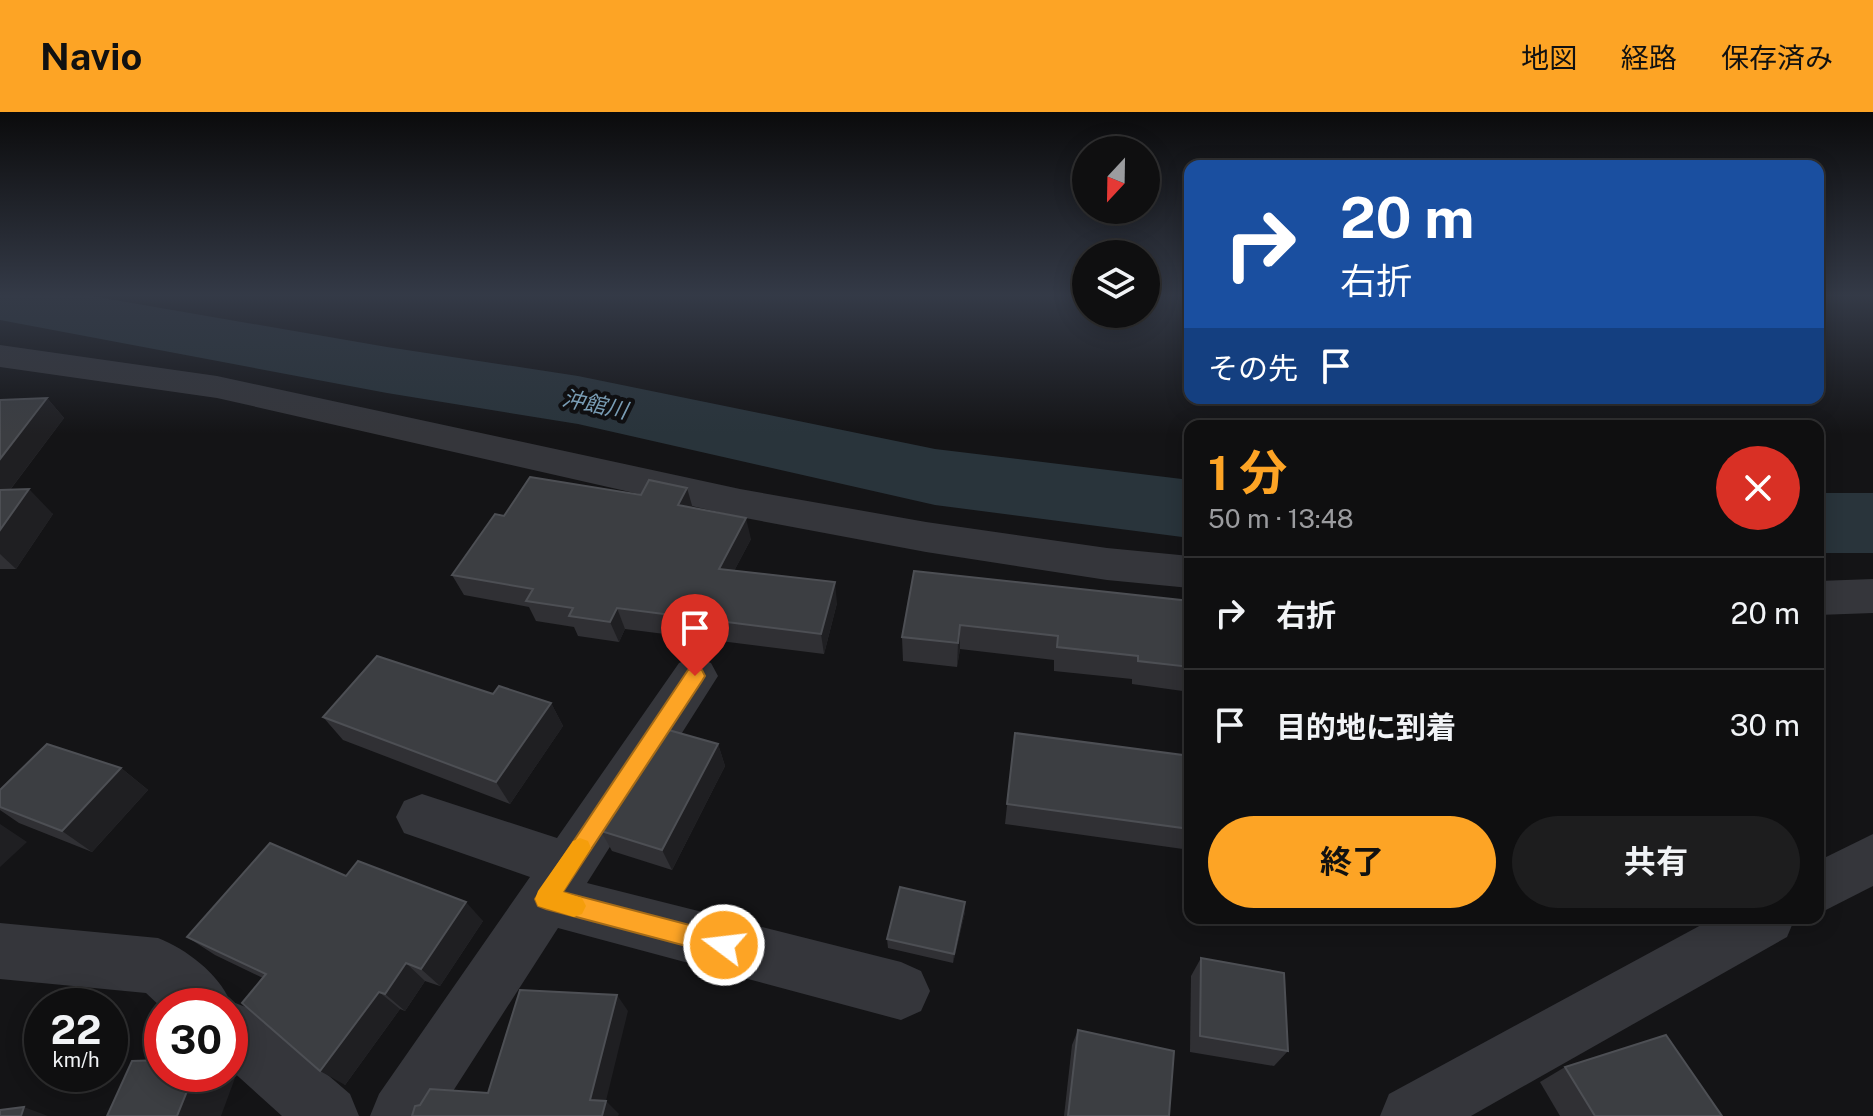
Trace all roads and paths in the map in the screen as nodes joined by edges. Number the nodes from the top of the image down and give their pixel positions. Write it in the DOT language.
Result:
graph roads {
  1 [pos="0,356"];
  2 [pos="1184,571"];
  3 [pos="1873,596"];
  4 [pos="1824,598"];
  5 [pos="695,676"];
  6 [pos="422,817"];
  7 [pos="1873,858"];
  8 [pos="557,882"];
  9 [pos="1824,886"];
  10 [pos="1757,924"];
  11 [pos="0,951"];
  12 [pos="183,988"];
  13 [pos="901,991"];
  14 [pos="248,1046"];
  15 [pos="328,1116"];
  16 [pos="401,1116"];
  17 [pos="1411,1116"];
  1 -- 2 [label="street"];
  3 -- 4 [label="street"];
  5 -- 8 [label="street"];
  6 -- 8 [label="street"];
  7 -- 9 [label="street"];
  8 -- 13 [label="street"];
  8 -- 16 [label="street"];
  10 -- 17 [label="street"];
  11 -- 12 [label="street"];
  14 -- 15 [label="street"];
}
